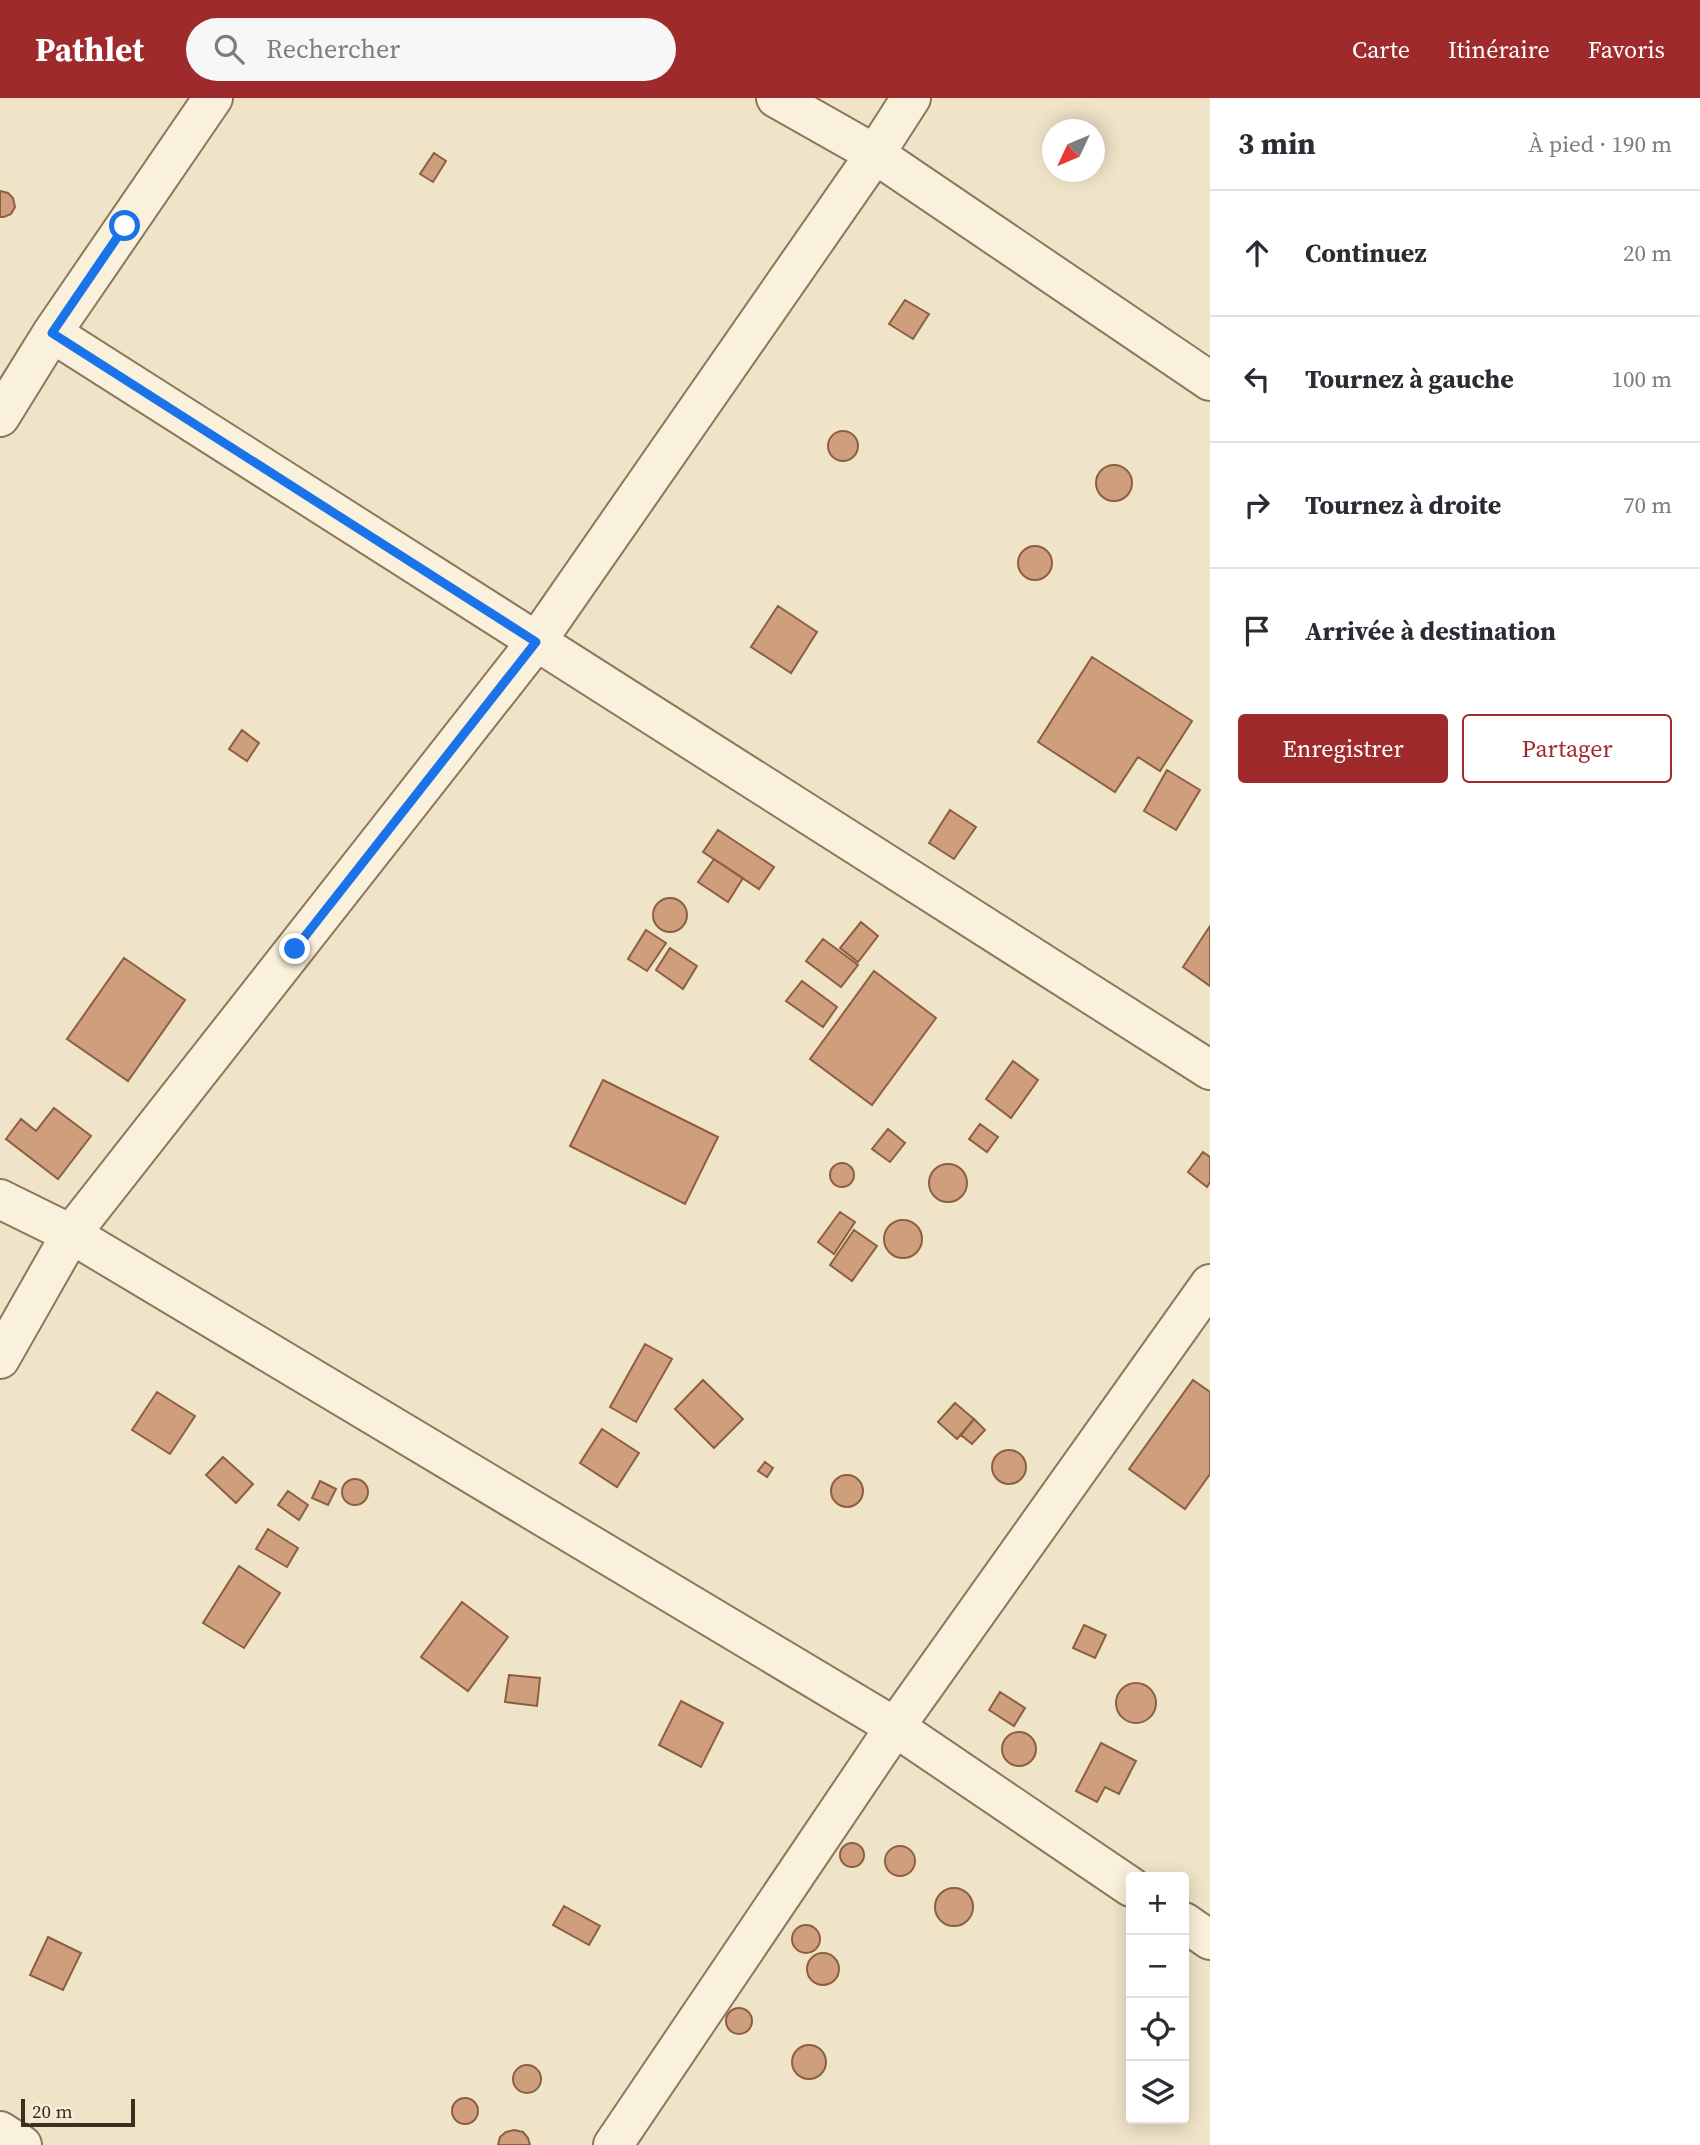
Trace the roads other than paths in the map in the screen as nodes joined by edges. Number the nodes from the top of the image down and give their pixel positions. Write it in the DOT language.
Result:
graph roads {
  1 [pos="213,98"];
  2 [pos="776,98"];
  3 [pos="911,98"];
  4 [pos="875,154"];
  5 [pos="52,333"];
  6 [pos="1210,381"];
  7 [pos="0,417"];
  8 [pos="536,642"];
  9 [pos="1210,1070"];
  10 [pos="0,1199"];
  11 [pos="71,1234"];
  12 [pos="1210,1284"];
  13 [pos="0,1359"];
  14 [pos="895,1727"];
  15 [pos="1126,1884"];
  16 [pos="1189,1925"];
  17 [pos="1210,1940"];
  18 [pos="0,2131"];
  19 [pos="22,2145"];
  20 [pos="613,2145"];
  1 -- 5 [label="street"];
  2 -- 4 [label="street"];
  3 -- 4 [label="street"];
  4 -- 6 [label="street"];
  4 -- 8 [label="street"];
  5 -- 7 [label="street"];
  5 -- 8 [label="street"];
  8 -- 9 [label="street"];
  8 -- 11 [label="street"];
  10 -- 11 [label="street"];
  11 -- 13 [label="street"];
  11 -- 14 [label="street"];
  12 -- 14 [label="street"];
  14 -- 15 [label="street"];
  14 -- 20 [label="street"];
  16 -- 17 [label="street"];
  18 -- 19 [label="street"];
}
